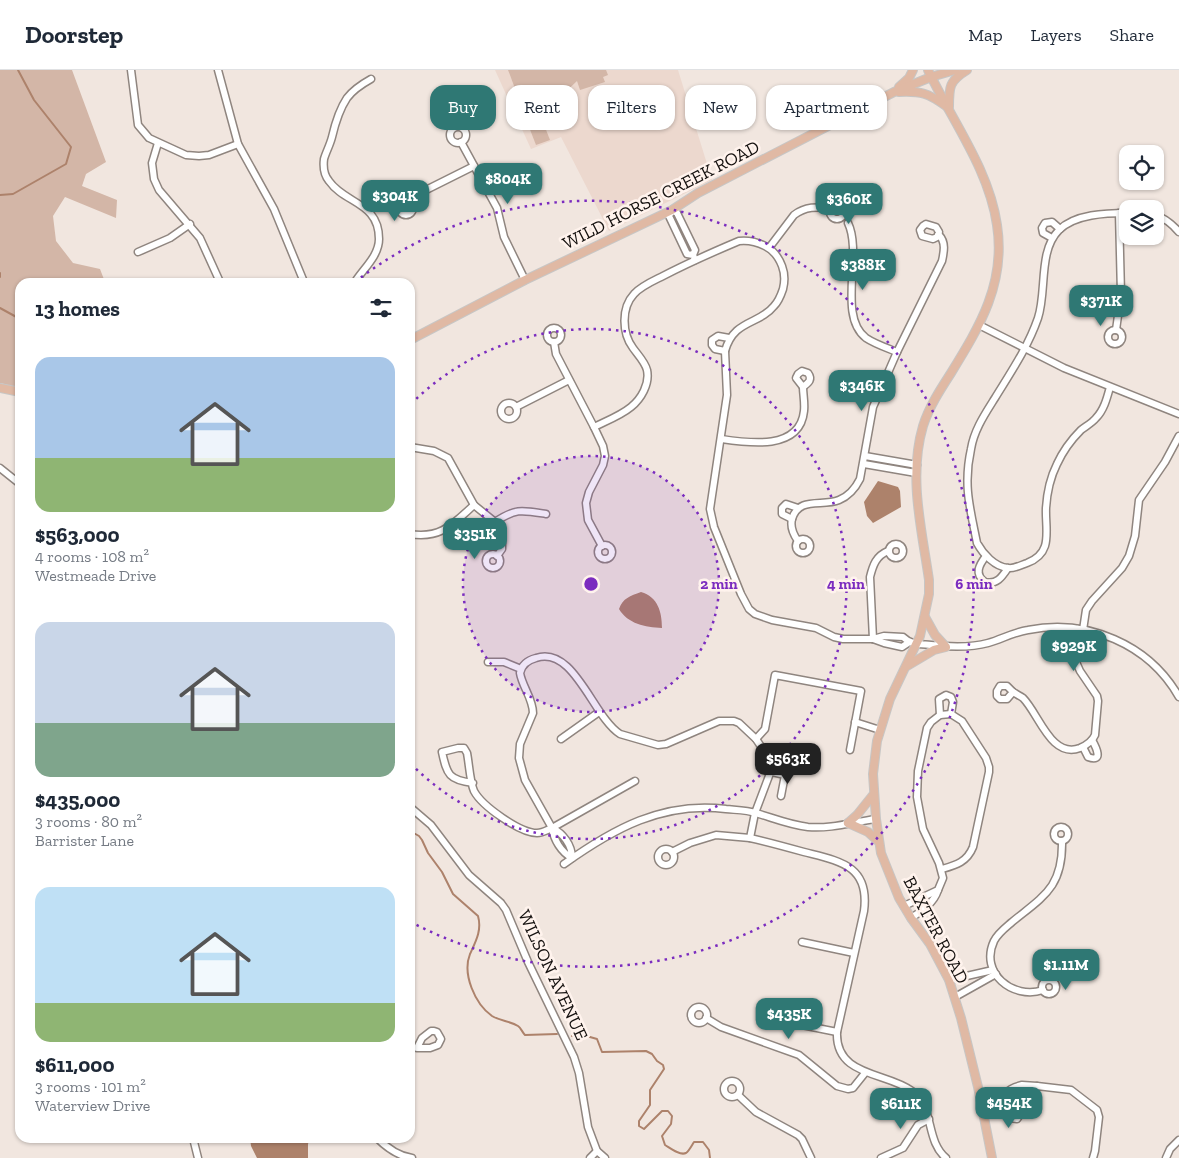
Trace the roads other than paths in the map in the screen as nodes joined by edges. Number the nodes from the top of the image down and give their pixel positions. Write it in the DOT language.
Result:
graph roads {
  1 [pos="131,70"];
  2 [pos="218,70"];
  3 [pos="913,70"];
  4 [pos="955,70"];
  5 [pos="967,70"];
  6 [pos="930,73"];
  7 [pos="371,79"];
  8 [pos="894,92"];
  9 [pos="949,109"];
  10 [pos="461,142"];
  11 [pos="158,143"];
  12 [pos="238,144"];
  13 [pos="474,166"];
  14 [pos="411,202"];
  15 [pos="831,208"];
  16 [pos="672,210"];
  17 [pos="1119,213"];
  18 [pos="1164,219"];
  19 [pos="846,221"];
  20 [pos="190,224"];
  21 [pos="1060,229"];
  22 [pos="1179,232"];
  23 [pos="938,235"];
  24 [pos="1052,238"];
  25 [pos="1120,245"];
  26 [pos="769,248"];
  27 [pos="138,252"];
  28 [pos="694,257"];
  29 [pos="218,278"];
  30 [pos="302,278"];
  31 [pos="358,278"];
  32 [pos="525,280"];
  33 [pos="979,325"];
  34 [pos="1116,330"];
  35 [pos="415,337"];
  36 [pos="729,338"];
  37 [pos="554,342"];
  38 [pos="1025,349"];
  39 [pos="725,351"];
  40 [pos="898,352"];
  41 [pos="569,380"];
  42 [pos="803,387"];
  43 [pos="1110,387"];
  44 [pos="0,388"];
  45 [pos="15,391"];
  46 [pos="516,407"];
  47 [pos="1179,414"];
  48 [pos="594,427"];
  49 [pos="1179,436"];
  50 [pos="721,440"];
  51 [pos="415,448"];
  52 [pos="865,456"];
  53 [pos="864,464"];
  54 [pos="0,468"];
  55 [pos="916,469"];
  56 [pos="15,480"];
  57 [pos="474,505"];
  58 [pos="798,508"];
  59 [pos="546,514"];
  60 [pos="792,518"];
  61 [pos="496,522"];
  62 [pos="415,534"];
  63 [pos="798,540"];
  64 [pos="602,546"];
  65 [pos="888,551"];
  66 [pos="497,556"];
  67 [pos="986,556"];
  68 [pos="1008,568"];
  69 [pos="925,617"];
  70 [pos="1080,629"];
  71 [pos="873,639"];
  72 [pos="918,644"];
  73 [pos="946,647"];
  74 [pos="488,662"];
  75 [pos="1076,662"];
  76 [pos="907,666"];
  77 [pos="521,669"];
  78 [pos="1013,692"];
  79 [pos="1179,697"];
  80 [pos="599,712"];
  81 [pos="940,714"];
  82 [pos="951,714"];
  83 [pos="855,722"];
  84 [pos="880,730"];
  85 [pos="561,739"];
  86 [pos="756,739"];
  87 [pos="1092,740"];
  88 [pos="1083,747"];
  89 [pos="850,750"];
  90 [pos="798,759"];
  91 [pos="772,772"];
  92 [pos="785,775"];
  93 [pos="635,781"];
  94 [pos="473,783"];
  95 [pos="873,795"];
  96 [pos="781,796"];
  97 [pos="415,811"];
  98 [pos="755,812"];
  99 [pos="876,819"];
  100 [pos="848,823"];
  101 [pos="552,828"];
  102 [pos="750,838"];
  103 [pos="878,841"];
  104 [pos="1062,841"];
  105 [pos="672,852"];
  106 [pos="572,858"];
  107 [pos="564,864"];
  108 [pos="942,869"];
  109 [pos="938,890"];
  110 [pos="904,906"];
  111 [pos="911,918"];
  112 [pos="802,942"];
  113 [pos="854,953"];
  114 [pos="995,972"];
  115 [pos="949,980"];
  116 [pos="1043,990"];
  117 [pos="955,997"];
  118 [pos="706,1018"];
  119 [pos="787,1022"];
  120 [pos="837,1032"];
  121 [pos="865,1073"];
  122 [pos="1037,1086"];
  123 [pos="738,1095"];
  124 [pos="929,1119"];
  125 [pos="1179,1140"];
  126 [pos="194,1143"];
  127 [pos="383,1143"];
  128 [pos="597,1151"];
  129 [pos="894,1156"];
  130 [pos="198,1158"];
  131 [pos="412,1158"];
  132 [pos="590,1158"];
  133 [pos="605,1158"];
  134 [pos="811,1158"];
  135 [pos="881,1158"];
  136 [pos="946,1158"];
  137 [pos="992,1158"];
  138 [pos="1093,1158"];
  139 [pos="1166,1158"];
  1 -- 11 [label="street"];
  2 -- 12 [label="street"];
  3 -- 8 [label="main road"];
  4 -- 6 [label="main road, WILD HORSE CREEK ROAD"];
  5 -- 9 [label="main road"];
  6 -- 8 [label="main road, WILD HORSE CREEK ROAD"];
  6 -- 9 [label="main road, BAXTER ROAD"];
  7 -- 31 [label="street"];
  8 -- 9 [label="main road"];
  8 -- 16 [label="main road, WILD HORSE CREEK ROAD"];
  9 -- 33 [label="main road, BAXTER ROAD"];
  10 -- 13 [label="street"];
  11 -- 12 [label="street"];
  11 -- 20 [label="street"];
  12 -- 30 [label="street"];
  13 -- 14 [label="street"];
  13 -- 32 [label="street"];
  15 -- 19 [label="street"];
  15 -- 19 [label="street"];
  15 -- 26 [label="street"];
  16 -- 28 [label="street"];
  16 -- 32 [label="main road, WILD HORSE CREEK ROAD"];
  17 -- 21 [label="street"];
  18 -- 22 [label="street"];
  19 -- 40 [label="street"];
  20 -- 27 [label="street"];
  20 -- 29 [label="street"];
  21 -- 24 [label="street"];
  21 -- 24 [label="street"];
  23 -- 40 [label="street"];
  24 -- 38 [label="street"];
  25 -- 34 [label="street"];
  26 -- 28 [label="street"];
  26 -- 36 [label="street"];
  28 -- 48 [label="street"];
  32 -- 35 [label="main road, WILD HORSE CREEK ROAD"];
  33 -- 38 [label="street"];
  33 -- 55 [label="main road, BAXTER ROAD"];
  36 -- 39 [label="street"];
  36 -- 39 [label="street"];
  37 -- 41 [label="street"];
  38 -- 43 [label="street"];
  38 -- 67 [label="street"];
  39 -- 50 [label="street"];
  40 -- 52 [label="street"];
  41 -- 46 [label="street"];
  41 -- 48 [label="street"];
  42 -- 50 [label="street"];
  43 -- 47 [label="street"];
  43 -- 68 [label="street"];
  44 -- 45 [label="main road"];
  48 -- 64 [label="street"];
  49 -- 70 [label="street"];
  50 -- 71 [label="street"];
  51 -- 57 [label="street"];
  52 -- 53 [label="street"];
  52 -- 55 [label="street"];
  53 -- 55 [label="street"];
  53 -- 58 [label="street"];
  54 -- 56 [label="street"];
  55 -- 69 [label="main road, BAXTER ROAD"];
  57 -- 61 [label="street"];
  57 -- 62 [label="street"];
  58 -- 60 [label="street"];
  58 -- 60 [label="street"];
  59 -- 61 [label="street"];
  60 -- 63 [label="street"];
  61 -- 66 [label="street"];
  65 -- 71 [label="street"];
  67 -- 68 [label="street"];
  67 -- 68 [label="street"];
  69 -- 72 [label="main road, BAXTER ROAD"];
  69 -- 73 [label="main road"];
  70 -- 73 [label="street"];
  70 -- 75 [label="street"];
  70 -- 75 [label="street"];
  70 -- 79 [label="street"];
  71 -- 72 [label="street"];
  72 -- 73 [label="street"];
  72 -- 76 [label="main road, BAXTER ROAD"];
  73 -- 76 [label="main road"];
  74 -- 77 [label="street"];
  75 -- 87 [label="street"];
  76 -- 84 [label="main road, BAXTER ROAD"];
  77 -- 80 [label="street"];
  77 -- 101 [label="street"];
  78 -- 88 [label="street"];
  80 -- 85 [label="street"];
  80 -- 86 [label="street"];
  81 -- 82 [label="street"];
  81 -- 82 [label="street"];
  81 -- 108 [label="street"];
  82 -- 108 [label="street"];
  83 -- 84 [label="street"];
  83 -- 86 [label="street"];
  83 -- 89 [label="street"];
  84 -- 95 [label="main road, BAXTER ROAD"];
  86 -- 91 [label="street"];
  87 -- 88 [label="street"];
  87 -- 88 [label="street"];
  90 -- 92 [label="street"];
  91 -- 92 [label="street"];
  91 -- 98 [label="street"];
  92 -- 96 [label="street"];
  93 -- 101 [label="street"];
  94 -- 94 [label="street"];
  94 -- 101 [label="street"];
  95 -- 99 [label="main road, BAXTER ROAD"];
  95 -- 100 [label="main road"];
  97 -- 128 [label="street, WILSON AVENUE"];
  98 -- 100 [label="street"];
  98 -- 102 [label="street"];
  98 -- 106 [label="street"];
  99 -- 100 [label="street"];
  99 -- 103 [label="main road, BAXTER ROAD"];
  100 -- 103 [label="main road"];
  101 -- 106 [label="street"];
  102 -- 105 [label="street"];
  102 -- 113 [label="street"];
  103 -- 110 [label="main road, BAXTER ROAD"];
  104 -- 114 [label="street"];
  106 -- 107 [label="street"];
  108 -- 109 [label="street"];
  109 -- 110 [label="street"];
  109 -- 111 [label="street"];
  110 -- 111 [label="main road, BAXTER ROAD"];
  111 -- 115 [label="main road, BAXTER ROAD"];
  112 -- 113 [label="street"];
  113 -- 120 [label="street"];
  114 -- 115 [label="street"];
  114 -- 116 [label="street"];
  114 -- 117 [label="street"];
  115 -- 117 [label="main road, BAXTER ROAD"];
  117 -- 137 [label="main road, BAXTER ROAD"];
  118 -- 121 [label="street"];
  119 -- 120 [label="street"];
  120 -- 121 [label="street"];
  121 -- 124 [label="street"];
  122 -- 122 [label="street"];
  122 -- 138 [label="street"];
  123 -- 134 [label="street"];
  124 -- 129 [label="street"];
  124 -- 136 [label="street"];
  125 -- 139 [label="street"];
  126 -- 130 [label="street"];
  127 -- 131 [label="street"];
  128 -- 132 [label="street"];
  128 -- 133 [label="street, WILSON AVENUE"];
  129 -- 135 [label="street"];
}
